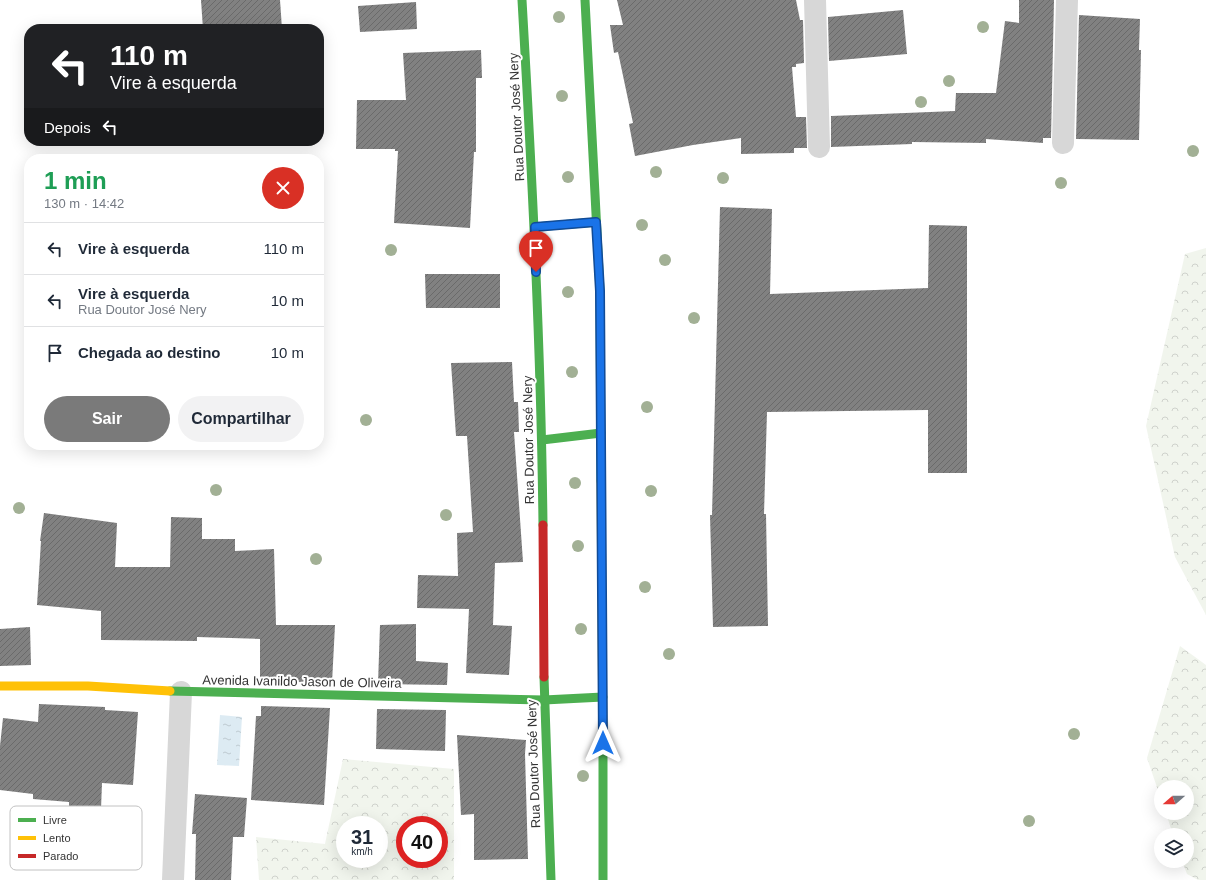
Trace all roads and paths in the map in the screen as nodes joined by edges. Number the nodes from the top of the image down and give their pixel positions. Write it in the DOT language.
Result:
graph roads {
  1 [pos="522,0"];
  2 [pos="585,0"];
  3 [pos="815,0"];
  4 [pos="1067,0"];
  5 [pos="1062,144"];
  6 [pos="819,147"];
  7 [pos="596,222"];
  8 [pos="535,227"];
  9 [pos="601,433"];
  10 [pos="542,440"];
  11 [pos="0,686"];
  12 [pos="182,692"];
  13 [pos="603,697"];
  14 [pos="544,700"];
  15 [pos="174,880"];
  16 [pos="551,880"];
  17 [pos="602,880"];
  1 -- 8 [label="street, Rua Doutor José Nery"];
  2 -- 7 [label="street"];
  3 -- 6 [label="street"];
  4 -- 5 [label="street"];
  7 -- 8 [label="street"];
  7 -- 9 [label="street"];
  8 -- 10 [label="street, Rua Doutor José Nery"];
  9 -- 10 [label="street"];
  9 -- 13 [label="street"];
  10 -- 14 [label="street, Rua Doutor José Nery"];
  11 -- 12 [label="street, Avenida Ivanildo Jason de Oliveira"];
  12 -- 14 [label="street, Avenida Ivanildo Jason de Oliveira"];
  12 -- 15 [label="street"];
  13 -- 14 [label="street, Avenida Ivanildo Jason de Oliveira"];
  13 -- 17 [label="street"];
  14 -- 16 [label="street, Rua Doutor José Nery"];
}
